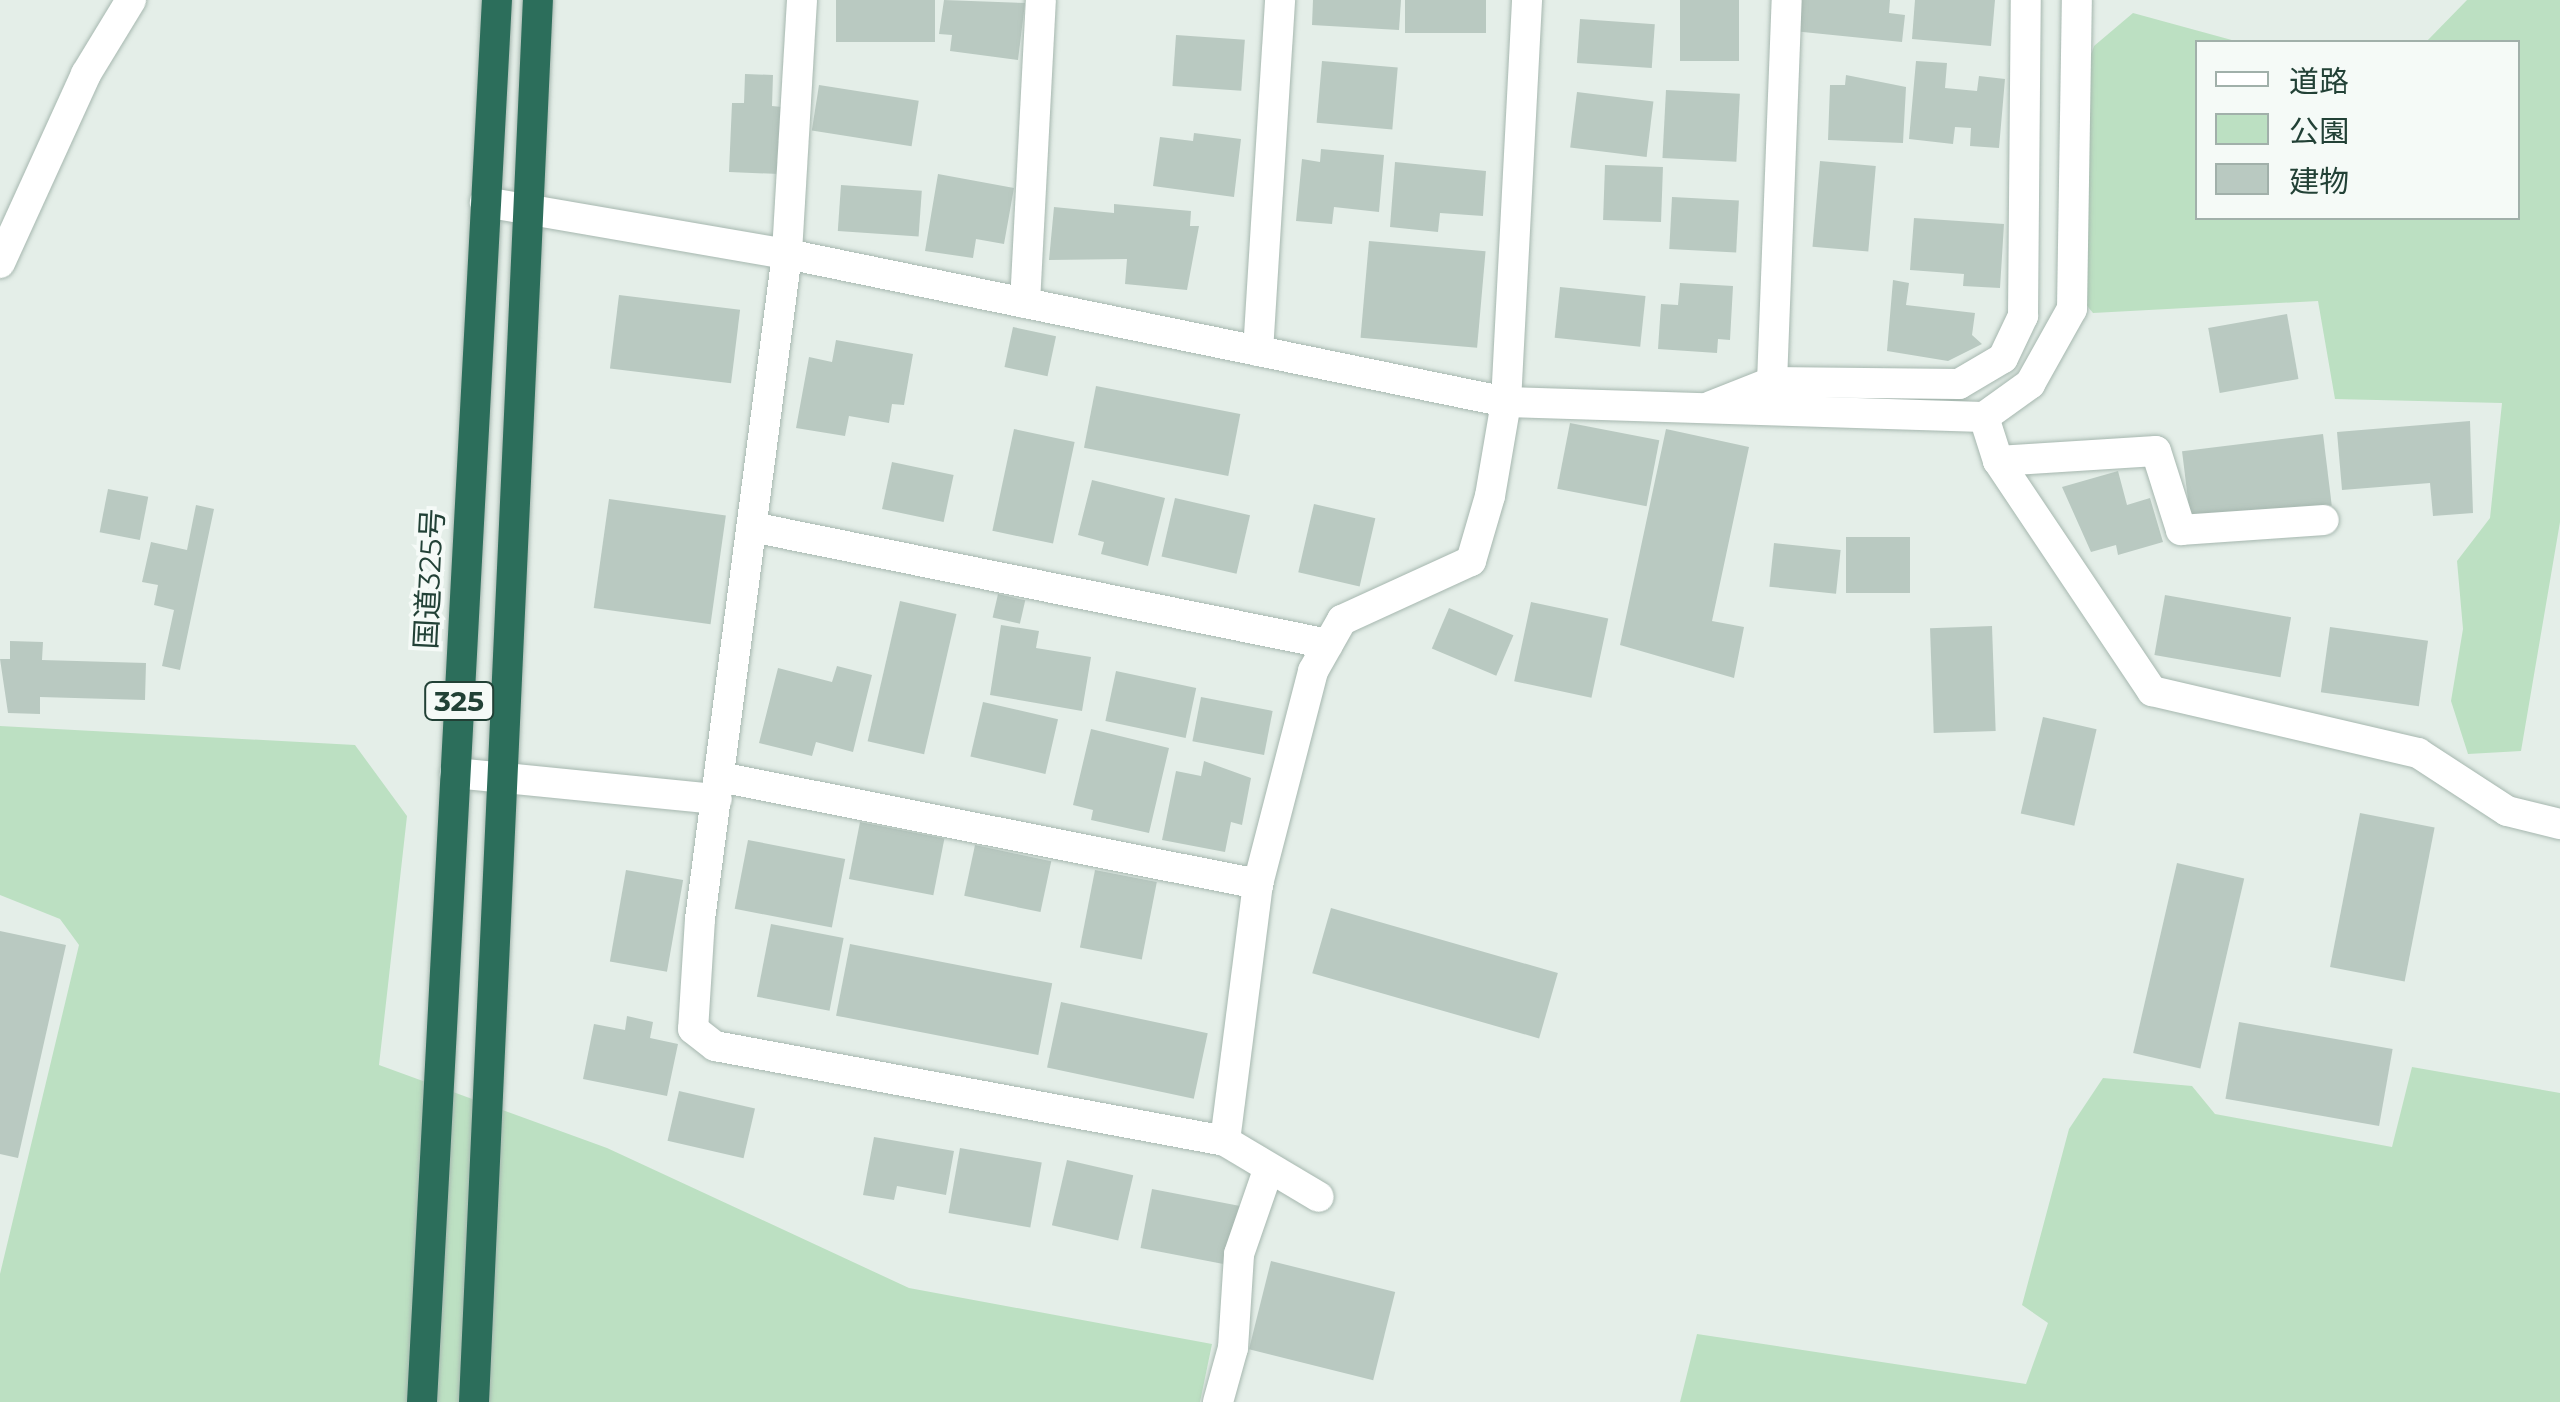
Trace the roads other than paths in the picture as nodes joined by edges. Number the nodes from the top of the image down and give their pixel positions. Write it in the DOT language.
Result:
graph roads {
  1 [pos="131,0"];
  2 [pos="497,0"];
  3 [pos="538,0"];
  4 [pos="802,0"];
  5 [pos="1041,0"];
  6 [pos="1280,0"];
  7 [pos="1527,0"];
  8 [pos="1787,0"];
  9 [pos="2026,0"];
  10 [pos="2077,0"];
  11 [pos="485,202"];
  12 [pos="525,207"];
  13 [pos="787,254"];
  14 [pos="0,262"];
  15 [pos="1025,302"];
  16 [pos="1258,351"];
  17 [pos="1772,382"];
  18 [pos="1506,402"];
  19 [pos="1700,410"];
  20 [pos="1984,417"];
  21 [pos="1998,460"];
  22 [pos="2324,520"];
  23 [pos="752,527"];
  24 [pos="1328,644"];
  25 [pos="455,773"];
  26 [pos="501,780"];
  27 [pos="718,788"];
  28 [pos="2560,824"];
  29 [pos="1258,884"];
  30 [pos="1224,1141"];
  31 [pos="1267,1173"];
  32 [pos="1318,1197"];
  33 [pos="422,1402"];
  34 [pos="474,1402"];
  35 [pos="1218,1402"];
  1 -- 14 [label="street"];
  2 -- 11 [label="highway, 国道325号 / 325"];
  3 -- 12 [label="highway, 325"];
  4 -- 13 [label="street"];
  5 -- 15 [label="street"];
  6 -- 16 [label="street"];
  7 -- 18 [label="street"];
  8 -- 17 [label="street"];
  9 -- 17 [label="street"];
  10 -- 20 [label="street"];
  11 -- 12 [label="street"];
  11 -- 25 [label="highway, 国道325号 / 325"];
  12 -- 13 [label="street"];
  12 -- 26 [label="highway, 325"];
  13 -- 15 [label="street"];
  13 -- 23 [label="street"];
  15 -- 16 [label="street"];
  16 -- 18 [label="street"];
  17 -- 19 [label="street"];
  18 -- 19 [label="street"];
  18 -- 24 [label="street"];
  19 -- 20 [label="street"];
  20 -- 21 [label="street"];
  21 -- 22 [label="street"];
  21 -- 28 [label="street"];
  23 -- 24 [label="street"];
  23 -- 27 [label="street"];
  24 -- 29 [label="street"];
  25 -- 26 [label="street"];
  25 -- 33 [label="highway, 国道325号 / 325"];
  26 -- 27 [label="street"];
  26 -- 34 [label="highway, 325"];
  27 -- 29 [label="street"];
  27 -- 30 [label="street"];
  29 -- 30 [label="street"];
  30 -- 31 [label="street"];
  31 -- 32 [label="street"];
  31 -- 35 [label="street"];
}
